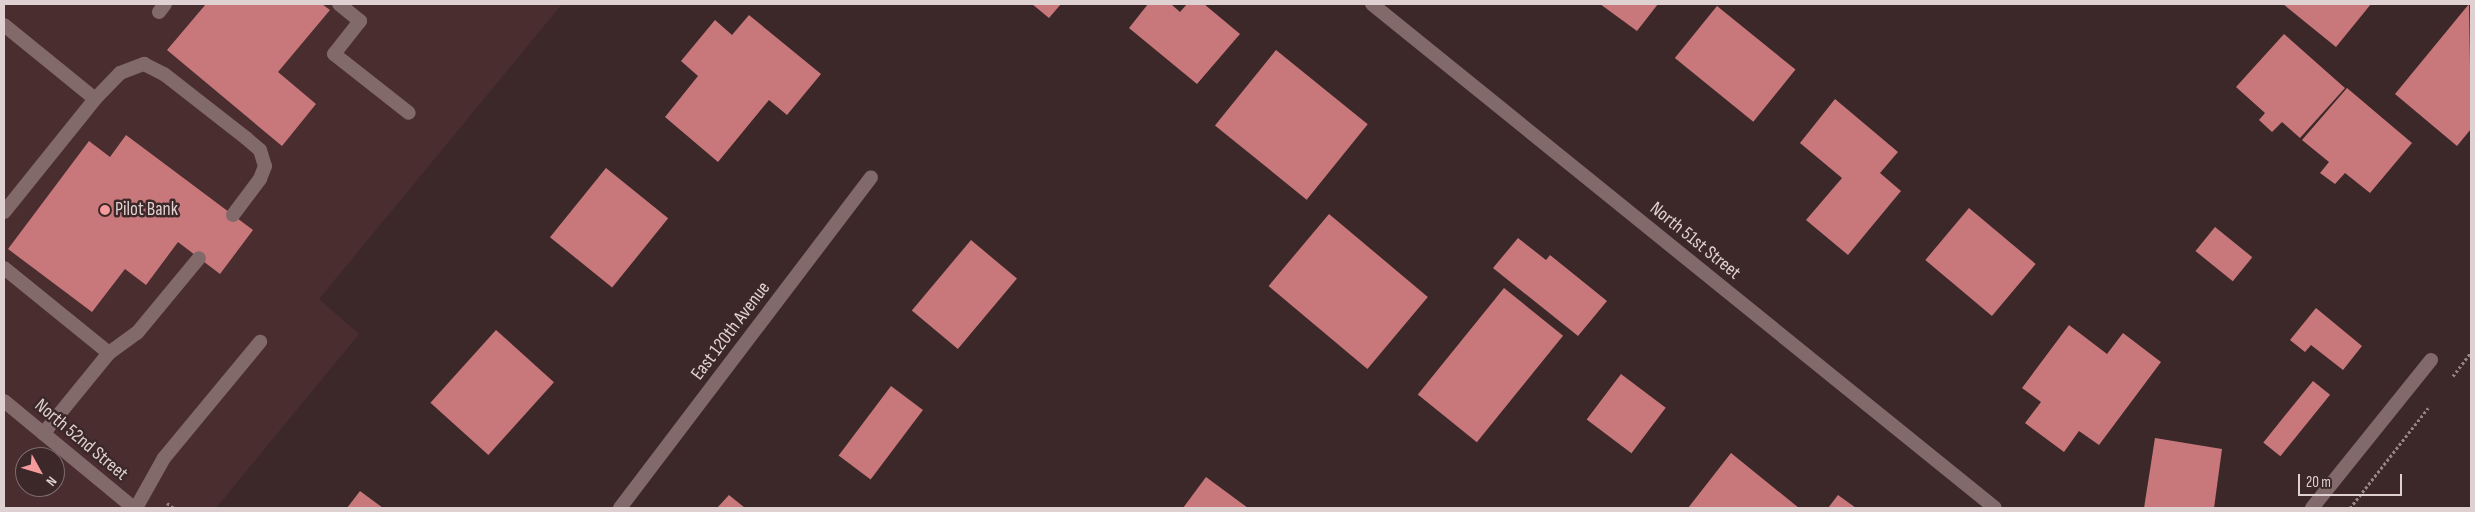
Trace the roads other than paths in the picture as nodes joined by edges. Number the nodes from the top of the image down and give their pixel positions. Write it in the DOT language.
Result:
graph roads {
  1 [pos="339,4"];
  2 [pos="1372,4"];
  3 [pos="4,26"];
  4 [pos="95,99"];
  5 [pos="409,113"];
  6 [pos="871,177"];
  7 [pos="4,212"];
  8 [pos="233,215"];
  9 [pos="199,258"];
  10 [pos="4,268"];
  11 [pos="260,342"];
  12 [pos="109,353"];
  13 [pos="2430,360"];
  14 [pos="4,401"];
  15 [pos="43,434"];
  16 [pos="135,508"];
  17 [pos="620,508"];
  18 [pos="1995,508"];
  19 [pos="2312,508"];
  1 -- 5 [label="street"];
  2 -- 18 [label="street, North 51st Street"];
  3 -- 4 [label="street"];
  4 -- 7 [label="street"];
  4 -- 8 [label="street"];
  6 -- 17 [label="street, East 120th Avenue"];
  9 -- 12 [label="street"];
  10 -- 12 [label="street"];
  11 -- 16 [label="street"];
  12 -- 15 [label="street"];
  13 -- 19 [label="street"];
  14 -- 15 [label="street, North 52nd Street"];
  15 -- 16 [label="street, North 52nd Street"];
}
